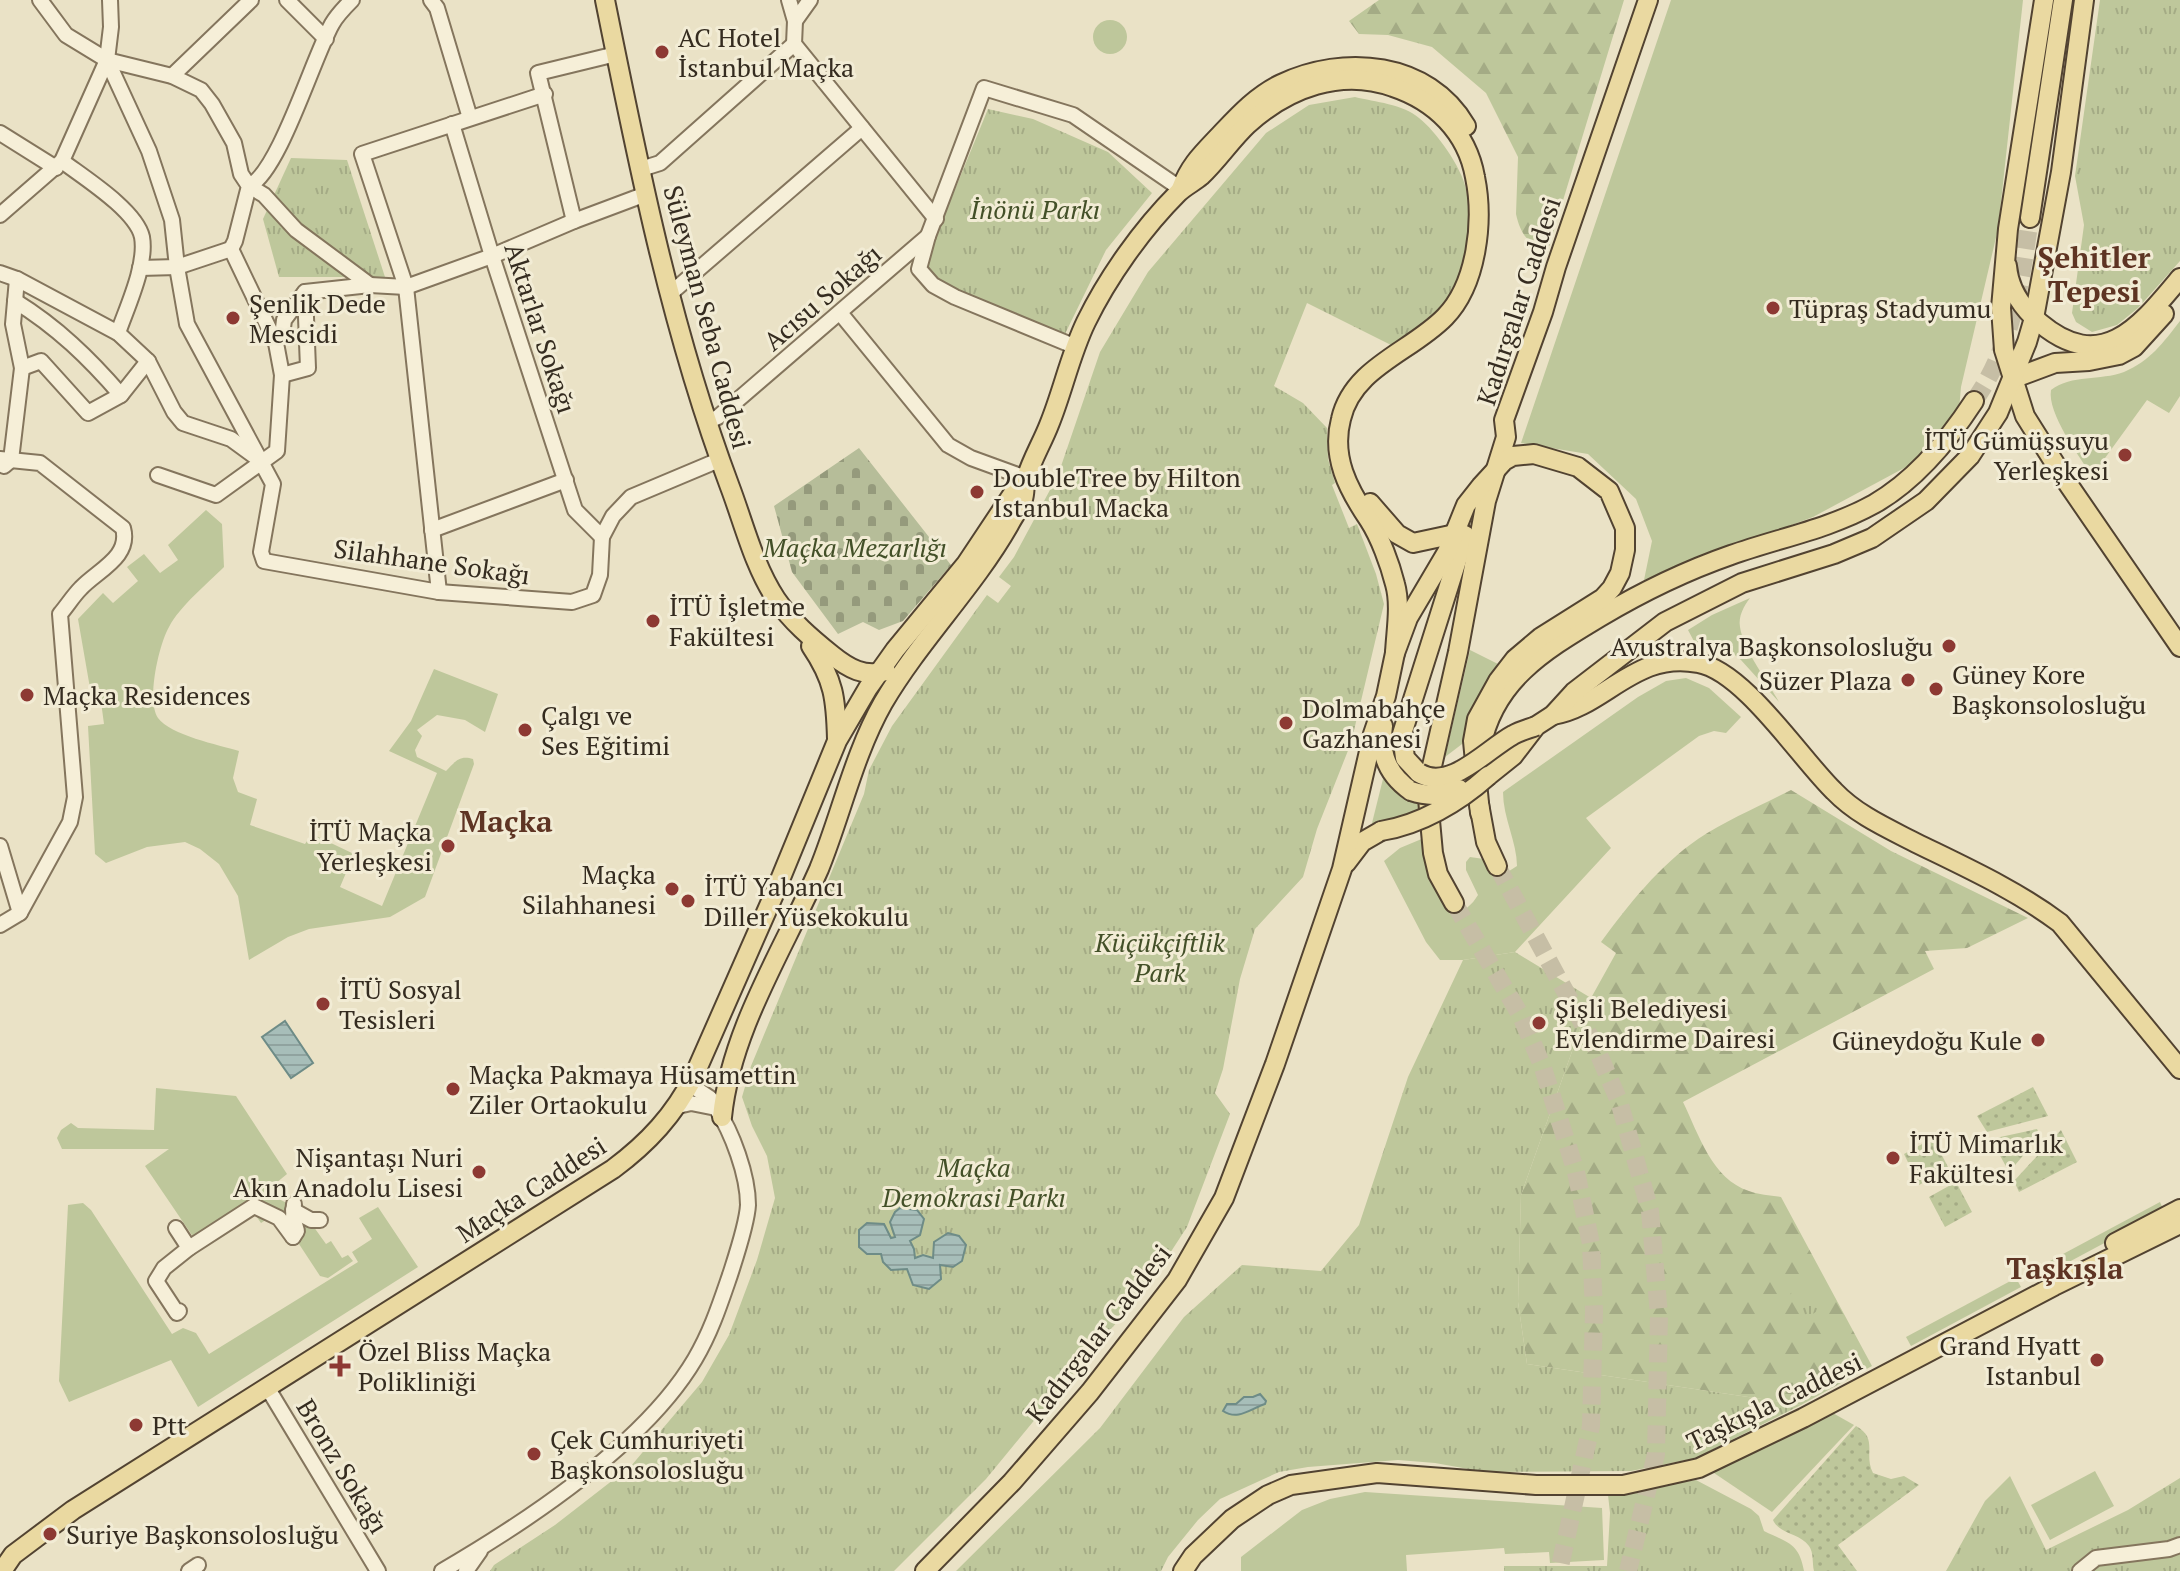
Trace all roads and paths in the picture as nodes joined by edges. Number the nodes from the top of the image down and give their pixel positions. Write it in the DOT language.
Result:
graph roads {
  1 [pos="40,0"];
  2 [pos="110,0"];
  3 [pos="251,0"];
  4 [pos="287,0"];
  5 [pos="352,0"];
  6 [pos="431,0"];
  7 [pos="605,0"];
  8 [pos="789,0"];
  9 [pos="810,0"];
  10 [pos="1648,0"];
  11 [pos="2044,0"];
  12 [pos="2063,0"];
  13 [pos="2084,0"];
  14 [pos="795,21"];
  15 [pos="326,39"];
  16 [pos="794,44"];
  17 [pos="616,54"];
  18 [pos="107,60"];
  19 [pos="172,76"];
  20 [pos="545,94"];
  21 [pos="470,118"];
  22 [pos="452,124"];
  23 [pos="862,128"];
  24 [pos="0,133"];
  25 [pos="59,164"];
  26 [pos="641,169"];
  27 [pos="249,186"];
  28 [pos="1181,189"];
  29 [pos="646,194"];
  30 [pos="0,215"];
  31 [pos="2030,218"];
  32 [pos="936,219"];
  33 [pos="574,221"];
  34 [pos="928,236"];
  35 [pos="231,249"];
  36 [pos="2006,255"];
  37 [pos="492,256"];
  38 [pos="177,267"];
  39 [pos="140,268"];
  40 [pos="0,273"];
  41 [pos="2180,278"];
  42 [pos="17,279"];
  43 [pos="370,285"];
  44 [pos="406,287"];
  45 [pos="305,292"];
  46 [pos="671,293"];
  47 [pos="2180,294"];
  48 [pos="15,301"];
  49 [pos="841,314"];
  50 [pos="2034,318"];
  51 [pos="118,333"];
  52 [pos="276,343"];
  53 [pos="1076,347"];
  54 [pos="148,361"];
  55 [pos="22,368"];
  56 [pos="282,375"];
  57 [pos="2012,379"];
  58 [pos="121,395"];
  59 [pos="1974,401"];
  60 [pos="707,422"];
  61 [pos="719,460"];
  62 [pos="261,461"];
  63 [pos="4,463"];
  64 [pos="1497,469"];
  65 [pos="158,475"];
  66 [pos="1026,478"];
  67 [pos="566,480"];
  68 [pos="1475,493"];
  69 [pos="432,530"];
  70 [pos="1455,534"];
  71 [pos="602,537"];
  72 [pos="1413,543"];
  73 [pos="1395,584"];
  74 [pos="439,592"];
  75 [pos="803,631"];
  76 [pos="927,642"];
  77 [pos="2180,647"];
  78 [pos="1395,653"];
  79 [pos="878,674"];
  80 [pos="1386,696"];
  81 [pos="1553,715"];
  82 [pos="1536,726"];
  83 [pos="837,741"];
  84 [pos="1488,776"];
  85 [pos="1480,813"];
  86 [pos="0,846"];
  87 [pos="1497,866"];
  88 [pos="1342,869"];
  89 [pos="1454,903"];
  90 [pos="20,913"];
  91 [pos="0,925"];
  92 [pos="2180,1069"];
  93 [pos="689,1084"];
  94 [pos="678,1106"];
  95 [pos="719,1112"];
  96 [pos="2180,1209"];
  97 [pos="306,1213"];
  98 [pos="2180,1224"];
  99 [pos="176,1228"];
  100 [pos="189,1248"];
  101 [pos="2054,1286"];
  102 [pos="175,1310"];
  103 [pos="267,1387"];
  104 [pos="1306,1485"];
  105 [pos="2180,1545"];
  106 [pos="483,1547"];
  107 [pos="6,1568"];
  108 [pos="378,1571"];
  109 [pos="442,1571"];
  110 [pos="466,1571"];
  111 [pos="925,1571"];
  112 [pos="1183,1571"];
  113 [pos="1197,1571"];
  114 [pos="2080,1571"];
  1 -- 18 [label="street"];
  2 -- 18 [label="street"];
  3 -- 19 [label="street"];
  4 -- 15 [label="street"];
  5 -- 15 [label="street"];
  6 -- 21 [label="street"];
  7 -- 17 [label="main road, Süleyman Seba Caddesi"];
  8 -- 14 [label="street"];
  9 -- 14 [label="street"];
  10 -- 64 [label="main road, Kadırgalar Caddesi"];
  11 -- 36 [label="main road"];
  12 -- 31 [label="main road"];
  13 -- 50 [label="main road"];
  14 -- 16 [label="street"];
  15 -- 27 [label="street"];
  16 -- 23 [label="street"];
  16 -- 26 [label="street"];
  17 -- 20 [label="street"];
  17 -- 26 [label="main road, Süleyman Seba Caddesi"];
  18 -- 19 [label="street"];
  18 -- 25 [label="street"];
  18 -- 38 [label="street"];
  19 -- 27 [label="street"];
  20 -- 21 [label="street"];
  20 -- 33 [label="street"];
  21 -- 22 [label="street"];
  22 -- 37 [label="street, Aktarlar Sokağı"];
  22 -- 44 [label="street"];
  23 -- 32 [label="street"];
  23 -- 46 [label="street"];
  24 -- 25 [label="street"];
  25 -- 30 [label="street"];
  25 -- 39 [label="street"];
  26 -- 29 [label="main road, Süleyman Seba Caddesi"];
  27 -- 35 [label="street"];
  27 -- 43 [label="street"];
  28 -- 32 [label="street, Acısu Sokağı"];
  28 -- 53 [label="main road"];
  28 -- 72 [label="main road"];
  28 -- 73 [label="main road"];
  29 -- 33 [label="street"];
  29 -- 46 [label="main road, Süleyman Seba Caddesi"];
  32 -- 34 [label="street, Acısu Sokağı"];
  33 -- 37 [label="street"];
  34 -- 49 [label="street, Acısu Sokağı"];
  34 -- 53 [label="street, Acısu Sokağı"];
  35 -- 38 [label="street"];
  35 -- 52 [label="street"];
  36 -- 50 [label="main road"];
  36 -- 57 [label="main road"];
  37 -- 44 [label="street"];
  37 -- 67 [label="street, Aktarlar Sokağı"];
  38 -- 39 [label="street"];
  38 -- 62 [label="street"];
  39 -- 51 [label="street"];
  40 -- 42 [label="street"];
  41 -- 50 [label="main road"];
  42 -- 48 [label="street"];
  42 -- 51 [label="street"];
  43 -- 44 [label="street"];
  43 -- 45 [label="street"];
  44 -- 69 [label="street"];
  45 -- 52 [label="street"];
  45 -- 56 [label="street"];
  46 -- 60 [label="main road, Süleyman Seba Caddesi"];
  47 -- 57 [label="main road"];
  48 -- 55 [label="street"];
  48 -- 58 [label="street"];
  49 -- 60 [label="street, Acısu Sokağı"];
  49 -- 66 [label="street"];
  50 -- 57 [label="main road"];
  51 -- 54 [label="street"];
  52 -- 56 [label="street"];
  53 -- 66 [label="main road"];
  54 -- 58 [label="street"];
  54 -- 62 [label="street"];
  55 -- 58 [label="street"];
  55 -- 63 [label="street"];
  56 -- 62 [label="street"];
  57 -- 77 [label="main road"];
  57 -- 81 [label="main road"];
  59 -- 85 [label="main road"];
  60 -- 61 [label="main road, Süleyman Seba Caddesi"];
  61 -- 71 [label="street"];
  61 -- 75 [label="main road, Süleyman Seba Caddesi"];
  62 -- 65 [label="street"];
  62 -- 74 [label="street, Silahhane Sokağı"];
  63 -- 90 [label="street"];
  64 -- 68 [label="main road"];
  64 -- 85 [label="main road"];
  64 -- 89 [label="main road, Kadırgalar Caddesi"];
  66 -- 76 [label="main road"];
  66 -- 79 [label="main road, Maçka Caddesi"];
  67 -- 69 [label="street"];
  67 -- 71 [label="street, Aktarlar Sokağı"];
  68 -- 70 [label="main road"];
  68 -- 82 [label="main road, bridge"];
  69 -- 74 [label="street"];
  70 -- 72 [label="main road"];
  70 -- 78 [label="main road"];
  71 -- 74 [label="street, Silahhane Sokağı"];
  72 -- 73 [label="main road"];
  73 -- 78 [label="main road"];
  75 -- 79 [label="main road, Süleyman Seba Caddesi"];
  75 -- 83 [label="main road, Süleyman Seba Caddesi"];
  76 -- 79 [label="main road"];
  76 -- 95 [label="main road"];
  78 -- 80 [label="main road"];
  79 -- 83 [label="main road, Maçka Caddesi"];
  80 -- 84 [label="main road, bridge"];
  80 -- 88 [label="main road, Kadırgalar Caddesi"];
  81 -- 82 [label="main road"];
  81 -- 92 [label="main road"];
  82 -- 84 [label="main road"];
  83 -- 93 [label="main road, Maçka Caddesi"];
  84 -- 88 [label="main road, bridge"];
  85 -- 87 [label="main road"];
  86 -- 90 [label="street"];
  88 -- 111 [label="main road, Kadırgalar Caddesi"];
  90 -- 91 [label="street"];
  93 -- 94 [label="main road, Maçka Caddesi"];
  93 -- 95 [label="street"];
  94 -- 95 [label="street"];
  94 -- 103 [label="main road, Maçka Caddesi"];
  95 -- 106 [label="street"];
  96 -- 101 [label="main road, Taşkışla Caddesi"];
  97 -- 100 [label="street"];
  98 -- 101 [label="main road, Taşkışla Caddesi"];
  99 -- 100 [label="street"];
  100 -- 102 [label="street"];
  101 -- 104 [label="main road, Taşkışla Caddesi"];
  103 -- 107 [label="main road, Maçka Caddesi"];
  103 -- 108 [label="street, Bronz Sokağı"];
  104 -- 112 [label="main road, Taşkışla Caddesi"];
  104 -- 113 [label="main road, Taşkışla Caddesi"];
  105 -- 114 [label="street"];
  106 -- 109 [label="street"];
  106 -- 110 [label="street"];
}
